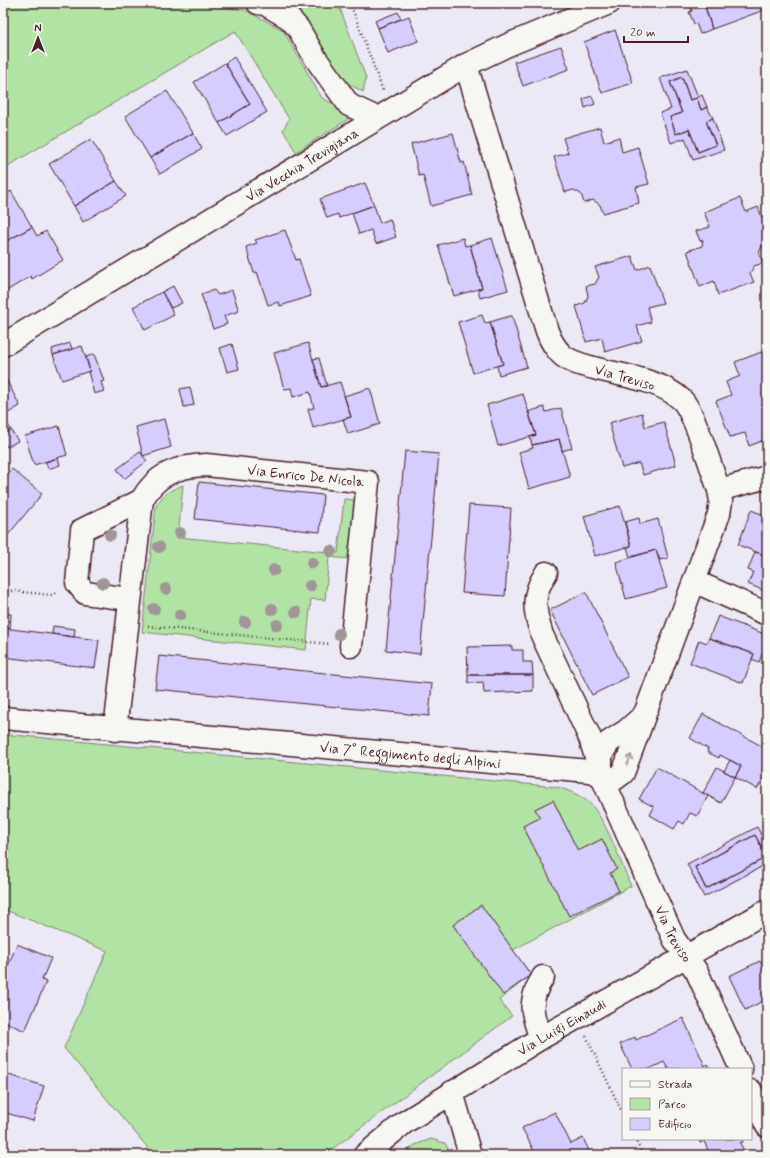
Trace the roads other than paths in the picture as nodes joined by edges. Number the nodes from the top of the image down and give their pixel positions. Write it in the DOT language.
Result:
graph roads {
  1 [pos="258,3"];
  2 [pos="609,3"];
  3 [pos="466,65"];
  4 [pos="384,114"];
  5 [pos="3,345"];
  6 [pos="767,478"];
  7 [pos="719,490"];
  8 [pos="142,500"];
  9 [pos="546,574"];
  10 [pos="694,581"];
  11 [pos="130,599"];
  12 [pos="767,614"];
  13 [pos="351,646"];
  14 [pos="3,718"];
  15 [pos="115,730"];
  16 [pos="609,783"];
  17 [pos="767,911"];
  18 [pos="686,955"];
  19 [pos="543,977"];
  20 [pos="541,1038"];
  21 [pos="741,1068"];
  22 [pos="452,1092"];
  23 [pos="752,1093"];
  24 [pos="767,1126"];
  25 [pos="365,1155"];
  26 [pos="470,1155"];
  1 -- 4 [label="street"];
  2 -- 3 [label="street, Via Vecchia Trevigiana"];
  3 -- 4 [label="street, Via Vecchia Trevigiana"];
  3 -- 7 [label="street, Via Treviso"];
  4 -- 5 [label="street, Via Vecchia Trevigiana"];
  6 -- 7 [label="street"];
  7 -- 10 [label="street, Via Treviso"];
  8 -- 11 [label="street, Via Enrico De Nicola"];
  8 -- 11 [label="street, Via Enrico De Nicola"];
  8 -- 13 [label="street, Via Enrico De Nicola"];
  9 -- 16 [label="street"];
  10 -- 12 [label="street"];
  10 -- 16 [label="street, Via Treviso"];
  11 -- 15 [label="street, Via Enrico De Nicola"];
  14 -- 15 [label="street, Via 7° Reggimento degli Alpini"];
  15 -- 16 [label="street, Via 7° Reggimento degli Alpini"];
  16 -- 18 [label="street, Via Treviso"];
  17 -- 18 [label="street, Via Luigi Einaudi"];
  18 -- 20 [label="street, Via Luigi Einaudi"];
  18 -- 21 [label="street, Via Treviso"];
  19 -- 20 [label="street"];
  20 -- 22 [label="street, Via Luigi Einaudi"];
  22 -- 25 [label="street, Via Luigi Einaudi"];
  22 -- 26 [label="street"];
  23 -- 24 [label="street"];
}
